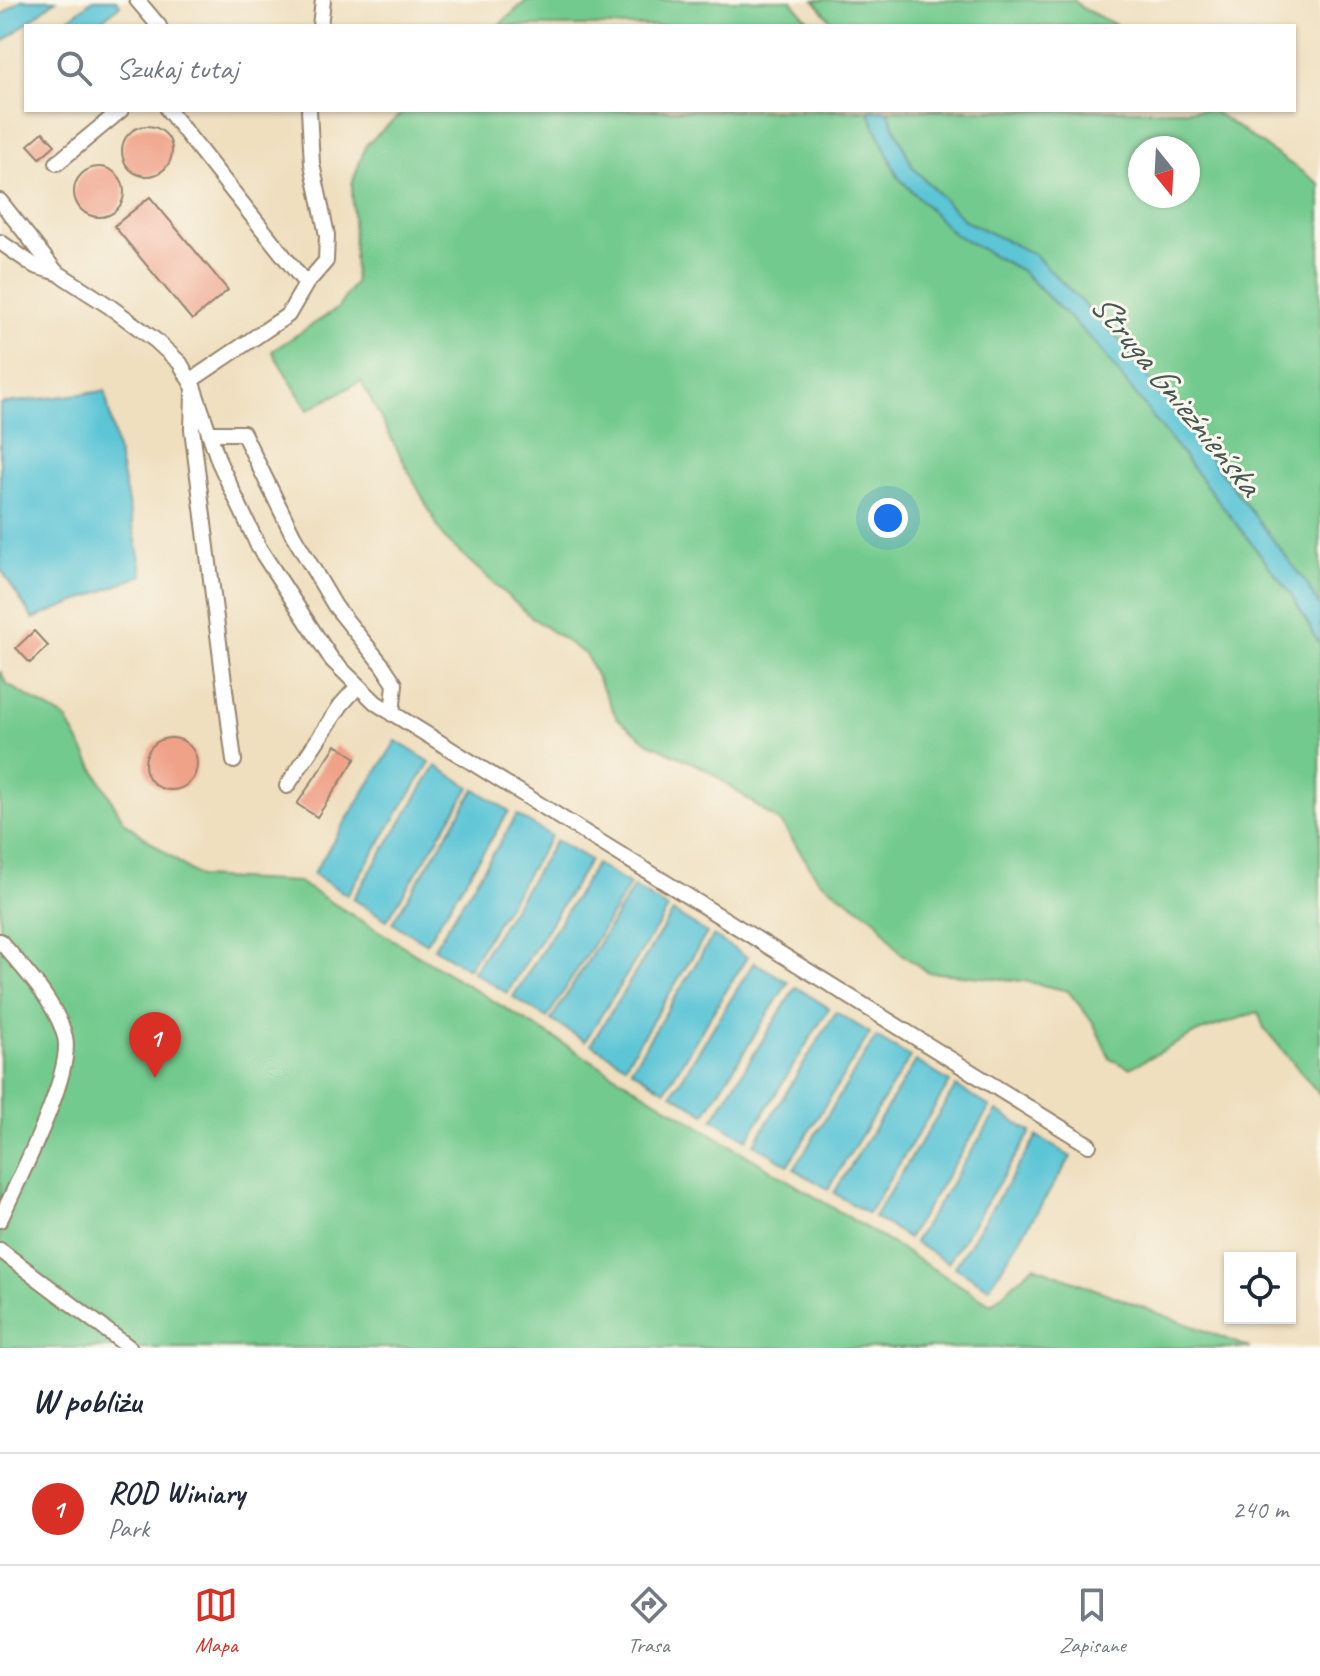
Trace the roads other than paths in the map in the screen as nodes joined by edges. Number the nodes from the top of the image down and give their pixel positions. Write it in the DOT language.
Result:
graph roads {
  1 [pos="137,0"];
  2 [pos="323,0"];
  3 [pos="157,24"];
  4 [pos="320,24"];
  5 [pos="119,112"];
  6 [pos="170,112"];
  7 [pos="309,112"];
  8 [pos="57,163"];
  9 [pos="0,201"];
  10 [pos="0,242"];
  11 [pos="58,273"];
  12 [pos="306,284"];
  13 [pos="192,383"];
  14 [pos="210,433"];
  15 [pos="358,686"];
  16 [pos="392,714"];
  17 [pos="234,761"];
  18 [pos="287,786"];
  19 [pos="0,941"];
  20 [pos="1089,1145"];
  21 [pos="0,1220"];
  22 [pos="0,1250"];
  23 [pos="130,1348"];
  1 -- 3 [label="lane"];
  2 -- 4 [label="lane"];
  5 -- 8 [label="lane"];
  6 -- 12 [label="lane"];
  7 -- 12 [label="lane"];
  9 -- 11 [label="lane"];
  10 -- 11 [label="lane"];
  11 -- 13 [label="lane"];
  12 -- 13 [label="lane"];
  13 -- 14 [label="lane"];
  13 -- 17 [label="lane"];
  14 -- 15 [label="lane"];
  14 -- 16 [label="lane"];
  15 -- 16 [label="lane"];
  15 -- 18 [label="lane"];
  16 -- 20 [label="lane"];
  19 -- 21 [label="lane"];
  22 -- 23 [label="lane"];
}
